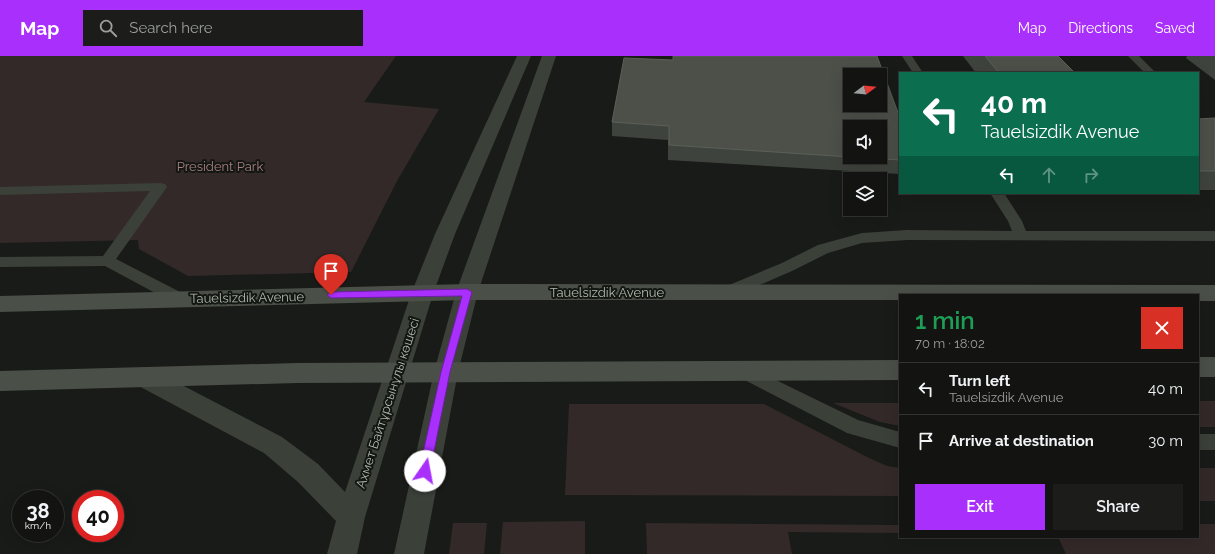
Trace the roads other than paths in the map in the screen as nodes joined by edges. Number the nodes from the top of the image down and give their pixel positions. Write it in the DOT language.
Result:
graph roads {
  1 [pos="524,56"];
  2 [pos="549,56"];
  3 [pos="907,56"];
  4 [pos="1133,56"];
  5 [pos="917,72"];
  6 [pos="1151,72"];
  7 [pos="0,191"];
  8 [pos="998,194"];
  9 [pos="1021,235"];
  10 [pos="1215,236"];
  11 [pos="107,261"];
  12 [pos="0,262"];
  13 [pos="467,292"];
  14 [pos="728,292"];
  15 [pos="1215,293"];
  16 [pos="422,294"];
  17 [pos="178,298"];
  18 [pos="0,304"];
  19 [pos="1199,367"];
  20 [pos="1215,367"];
  21 [pos="899,370"];
  22 [pos="743,371"];
  23 [pos="446,372"];
  24 [pos="397,373"];
  25 [pos="144,377"];
  26 [pos="0,381"];
  27 [pos="899,440"];
  28 [pos="1199,442"];
  29 [pos="1215,442"];
  30 [pos="351,517"];
  31 [pos="342,554"];
  32 [pos="409,554"];
  1 -- 16 [label="street, Ахмет Байтұрсынұлы көшесі"];
  2 -- 13 [label="street"];
  3 -- 5 [label="lane"];
  4 -- 6 [label="lane"];
  7 -- 11 [label="lane"];
  8 -- 9 [label="lane"];
  9 -- 10 [label="lane"];
  9 -- 14 [label="lane"];
  11 -- 12 [label="lane"];
  11 -- 17 [label="lane"];
  13 -- 14 [label="main road, Tauelsizdik Avenue"];
  13 -- 16 [label="main road, Tauelsizdik Avenue"];
  13 -- 23 [label="street"];
  14 -- 15 [label="main road, Tauelsizdik Avenue"];
  16 -- 17 [label="main road, Tauelsizdik Avenue"];
  16 -- 24 [label="street, Ахмет Байтұрсынұлы көшесі"];
  17 -- 18 [label="main road, Tauelsizdik Avenue"];
  19 -- 20 [label="main road"];
  21 -- 22 [label="main road"];
  22 -- 23 [label="main road"];
  22 -- 27 [label="lane"];
  23 -- 24 [label="main road"];
  23 -- 32 [label="street"];
  24 -- 25 [label="main road"];
  24 -- 30 [label="street, Ахмет Байтұрсынұлы көшесі"];
  25 -- 26 [label="main road"];
  25 -- 30 [label="street"];
  28 -- 29 [label="lane"];
  30 -- 31 [label="street, Ахмет Байтұрсынұлы көшесі"];
}
